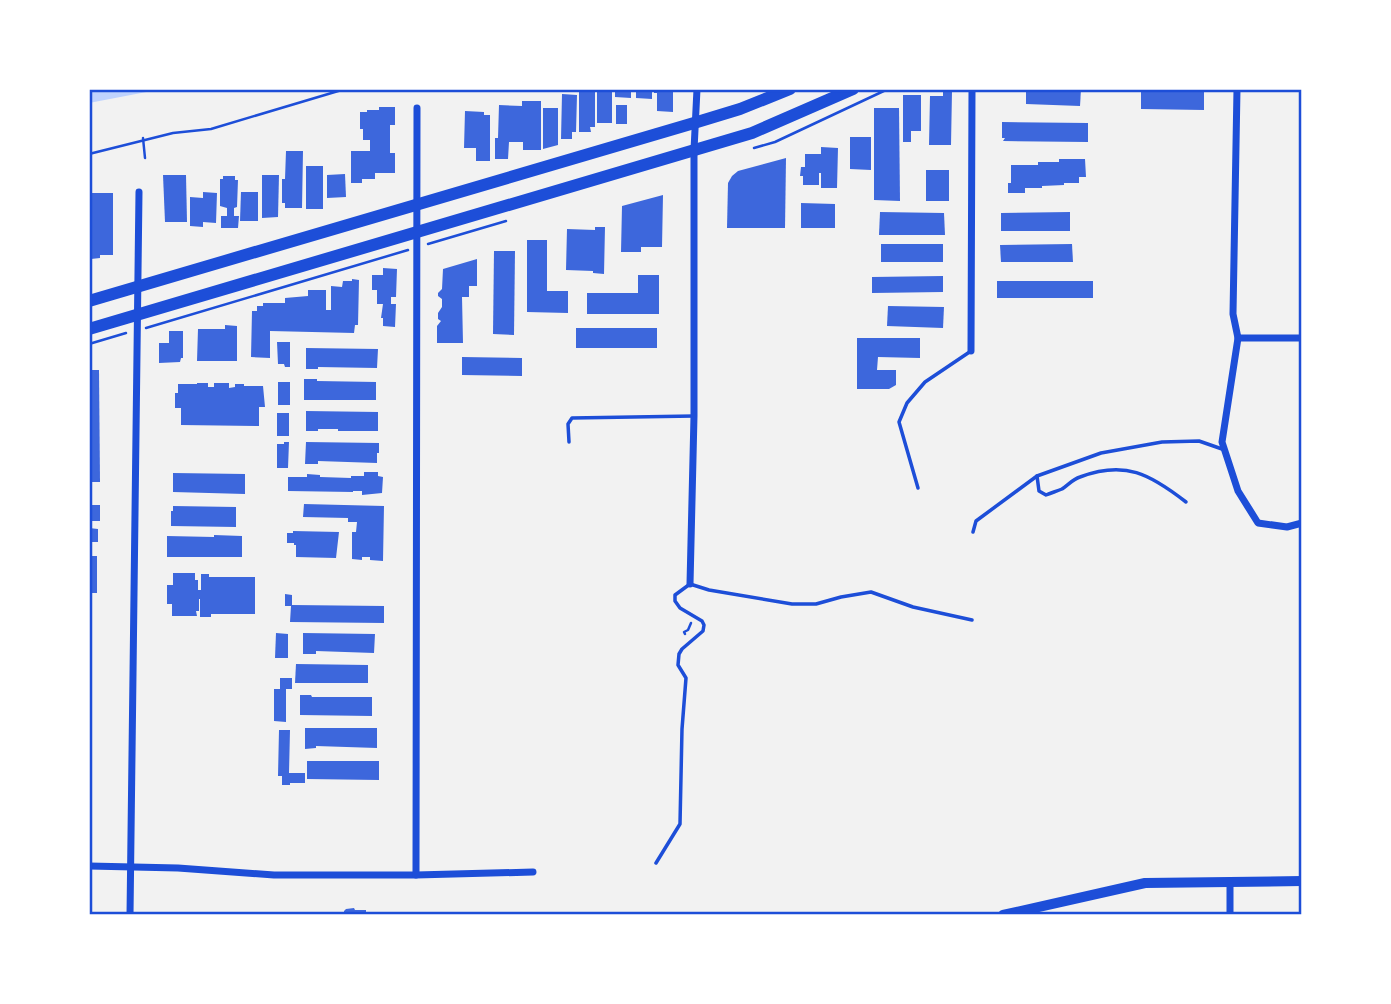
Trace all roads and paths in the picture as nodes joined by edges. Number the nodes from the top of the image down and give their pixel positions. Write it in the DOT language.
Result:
graph roads {
  1 [pos="345,89"];
  2 [pos="697,89"];
  3 [pos="790,89"];
  4 [pos="853,89"];
  5 [pos="972,89"];
  6 [pos="1237,89"];
  7 [pos="417,108"];
  8 [pos="694,123"];
  9 [pos="143,139"];
  10 [pos="694,150"];
  11 [pos="89,154"];
  12 [pos="145,158"];
  13 [pos="139,192"];
  14 [pos="416,205"];
  15 [pos="417,232"];
  16 [pos="138,287"];
  17 [pos="89,301"];
  18 [pos="138,315"];
  19 [pos="89,329"];
  20 [pos="1238,338"];
  21 [pos="1302,338"];
  22 [pos="971,351"];
  23 [pos="694,416"];
  24 [pos="569,442"];
  25 [pos="1225,453"];
  26 [pos="1037,476"];
  27 [pos="918,488"];
  28 [pos="1186,502"];
  29 [pos="1302,523"];
  30 [pos="973,532"];
  31 [pos="690,583"];
  32 [pos="972,620"];
  33 [pos="656,863"];
  34 [pos="89,866"];
  35 [pos="130,867"];
  36 [pos="533,872"];
  37 [pos="416,875"];
  38 [pos="1230,881"];
  39 [pos="1302,881"];
  40 [pos="130,915"];
  41 [pos="1003,915"];
  42 [pos="1230,915"];
  1 -- 9 [label="path"];
  2 -- 8 [label="street"];
  3 -- 8 [label="highway"];
  4 -- 10 [label="highway"];
  5 -- 22 [label="street"];
  6 -- 20 [label="street"];
  7 -- 14 [label="street"];
  8 -- 10 [label="street"];
  8 -- 14 [label="highway"];
  9 -- 11 [label="path"];
  9 -- 12 [label="path"];
  10 -- 15 [label="highway"];
  10 -- 23 [label="street"];
  13 -- 16 [label="street"];
  14 -- 15 [label="street"];
  14 -- 16 [label="highway"];
  15 -- 18 [label="highway"];
  15 -- 37 [label="street"];
  16 -- 17 [label="highway"];
  16 -- 18 [label="street"];
  18 -- 19 [label="highway"];
  18 -- 35 [label="street"];
  20 -- 21 [label="street"];
  20 -- 25 [label="street"];
  22 -- 27 [label="lane"];
  23 -- 24 [label="lane"];
  23 -- 31 [label="street"];
  25 -- 26 [label="lane"];
  25 -- 29 [label="street"];
  26 -- 28 [label="lane"];
  26 -- 30 [label="lane"];
  31 -- 32 [label="lane"];
  31 -- 33 [label="lane"];
  34 -- 35 [label="street"];
  35 -- 37 [label="street"];
  35 -- 40 [label="street"];
  36 -- 37 [label="street"];
  38 -- 39 [label="street"];
  38 -- 41 [label="street"];
  38 -- 42 [label="street"];
}
